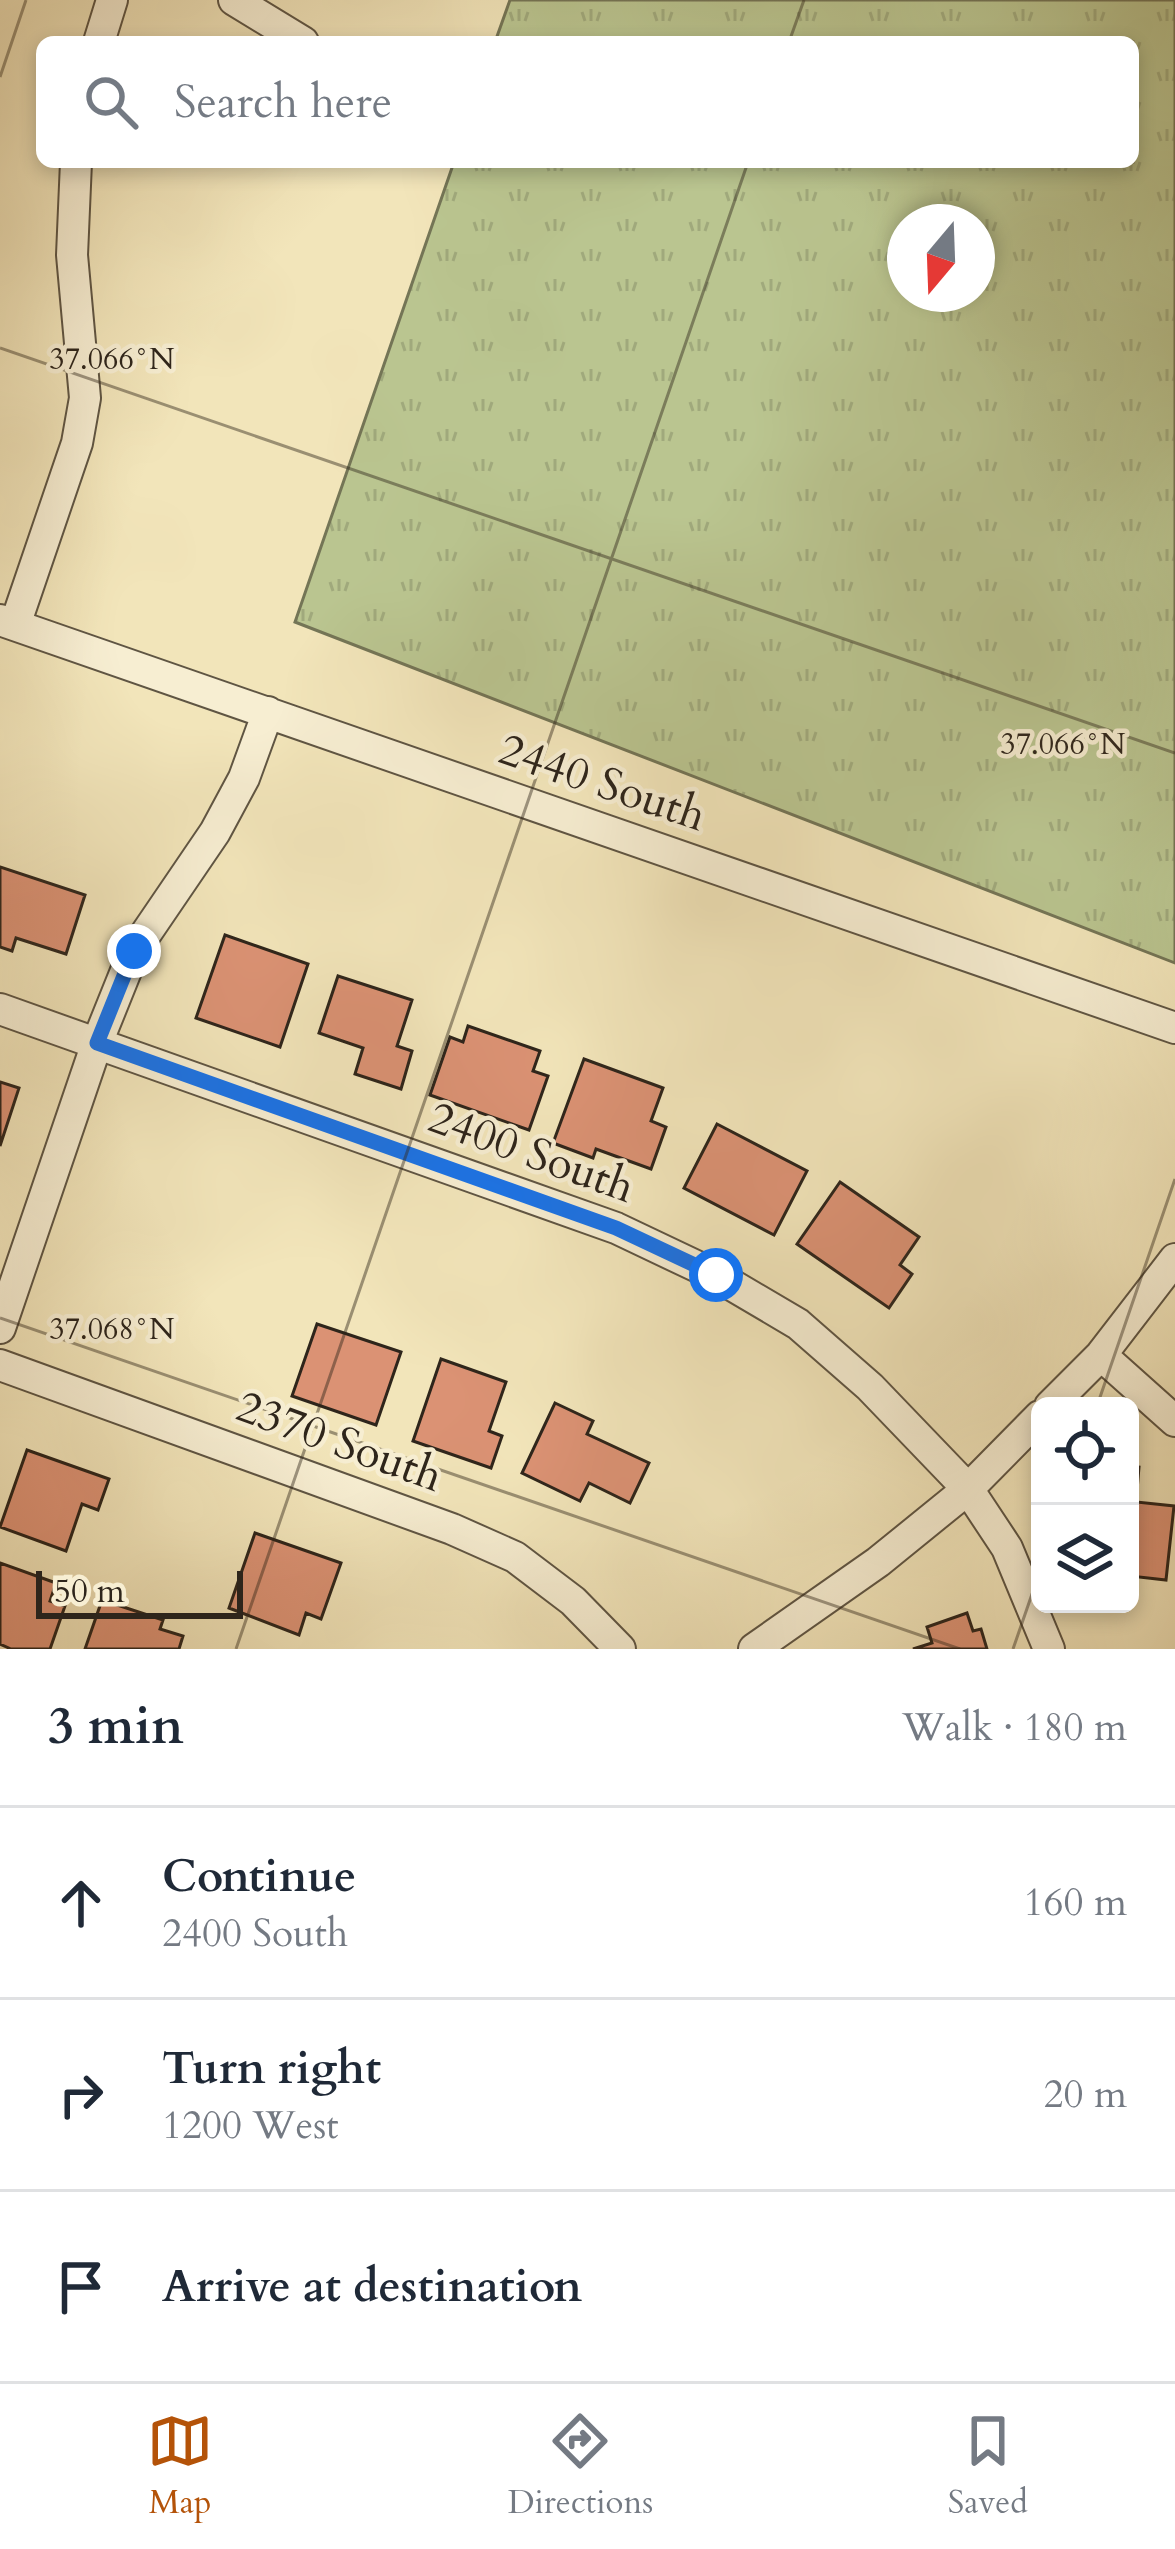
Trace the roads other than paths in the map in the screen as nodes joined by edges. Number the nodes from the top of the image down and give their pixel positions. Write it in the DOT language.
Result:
graph roads {
  1 [pos="112,0"];
  2 [pos="234,0"];
  3 [pos="101,36"];
  4 [pos="293,36"];
  5 [pos="76,168"];
  6 [pos="7,623"];
  7 [pos="268,712"];
  8 [pos="0,1009"];
  9 [pos="1175,1028"];
  10 [pos="97,1043"];
  11 [pos="1175,1259"];
  12 [pos="0,1328"];
  13 [pos="1101,1355"];
  14 [pos="0,1365"];
  15 [pos="1059,1397"];
  16 [pos="1175,1421"];
  17 [pos="1031,1425"];
  18 [pos="968,1489"];
  19 [pos="620,1649"];
  20 [pos="754,1649"];
  21 [pos="1049,1649"];
  1 -- 3 [label="street"];
  2 -- 4 [label="street"];
  5 -- 6 [label="street"];
  6 -- 7 [label="street, 2440 South"];
  7 -- 9 [label="street, 2440 South"];
  7 -- 10 [label="street"];
  8 -- 10 [label="street, 2400 South"];
  10 -- 12 [label="street"];
  10 -- 18 [label="street, 2400 South"];
  11 -- 13 [label="street"];
  13 -- 15 [label="street"];
  13 -- 16 [label="street"];
  14 -- 19 [label="street, 2370 South"];
  17 -- 18 [label="street"];
  18 -- 20 [label="street"];
  18 -- 21 [label="street, 2400 South"];
}
